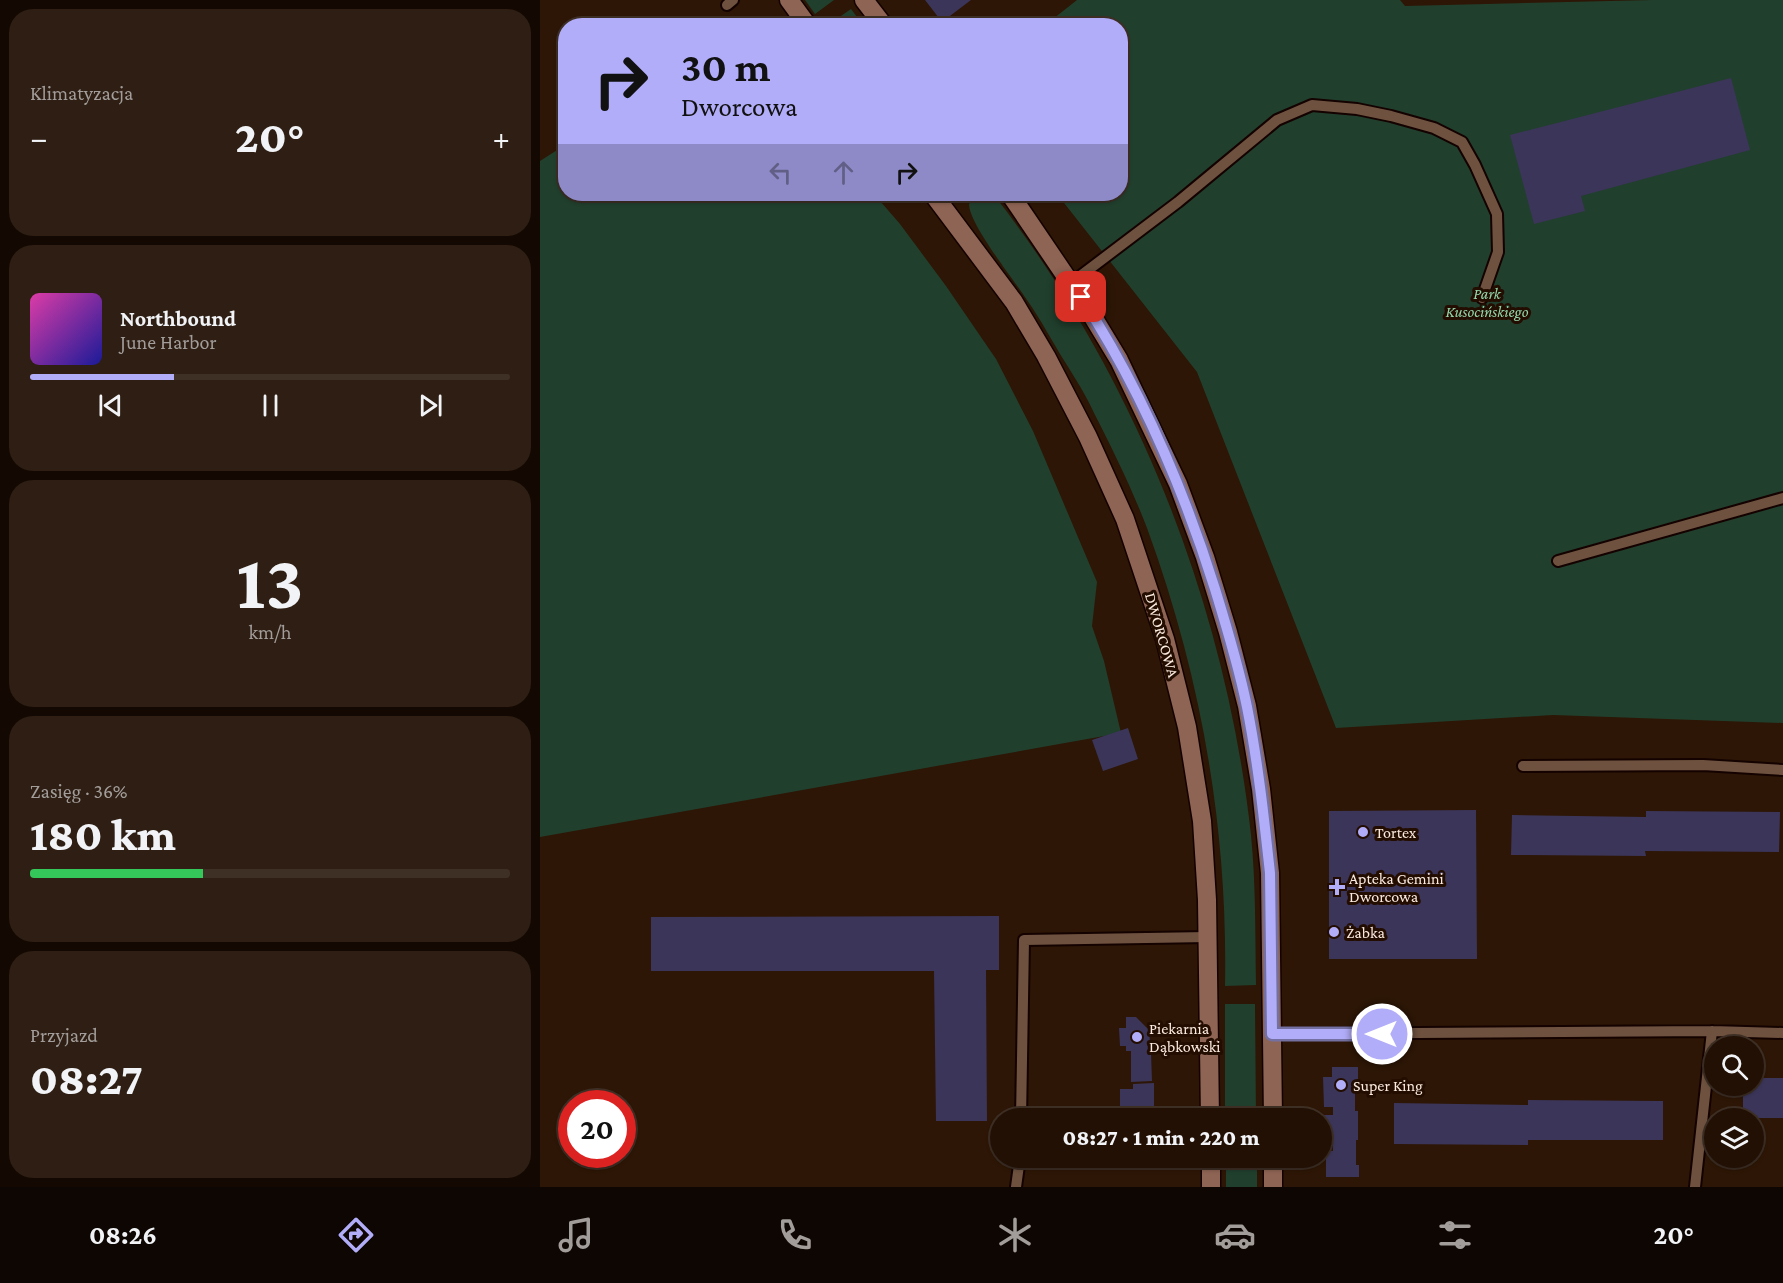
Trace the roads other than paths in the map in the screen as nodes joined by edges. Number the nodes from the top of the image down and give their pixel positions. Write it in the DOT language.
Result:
graph roads {
  1 [pos="789,0"];
  2 [pos="864,0"];
  3 [pos="802,18"];
  4 [pos="878,18"];
  5 [pos="946,201"];
  6 [pos="1015,201"];
  7 [pos="1071,283"];
  8 [pos="1482,298"];
  9 [pos="1783,498"];
  10 [pos="1558,561"];
  11 [pos="1523,766"];
  12 [pos="1783,770"];
  13 [pos="1208,937"];
  14 [pos="1712,1031"];
  15 [pos="1783,1033"];
  16 [pos="1272,1034"];
  17 [pos="1021,1108"];
  18 [pos="1210,1108"];
  19 [pos="1273,1108"];
  20 [pos="1019,1168"];
  21 [pos="1211,1168"];
  22 [pos="1273,1168"];
  23 [pos="1016,1187"];
  24 [pos="1211,1187"];
  25 [pos="1273,1187"];
  26 [pos="1695,1187"];
  1 -- 3 [label="street"];
  2 -- 4 [label="street"];
  5 -- 13 [label="street, DWORCOWA"];
  6 -- 7 [label="street"];
  7 -- 8 [label="lane"];
  7 -- 16 [label="street"];
  9 -- 10 [label="lane"];
  11 -- 12 [label="lane"];
  13 -- 17 [label="lane"];
  13 -- 18 [label="street, DWORCOWA"];
  14 -- 15 [label="lane"];
  14 -- 16 [label="lane"];
  14 -- 26 [label="lane"];
  16 -- 19 [label="street"];
  20 -- 23 [label="lane"];
  21 -- 24 [label="street"];
  22 -- 25 [label="street"];
}
